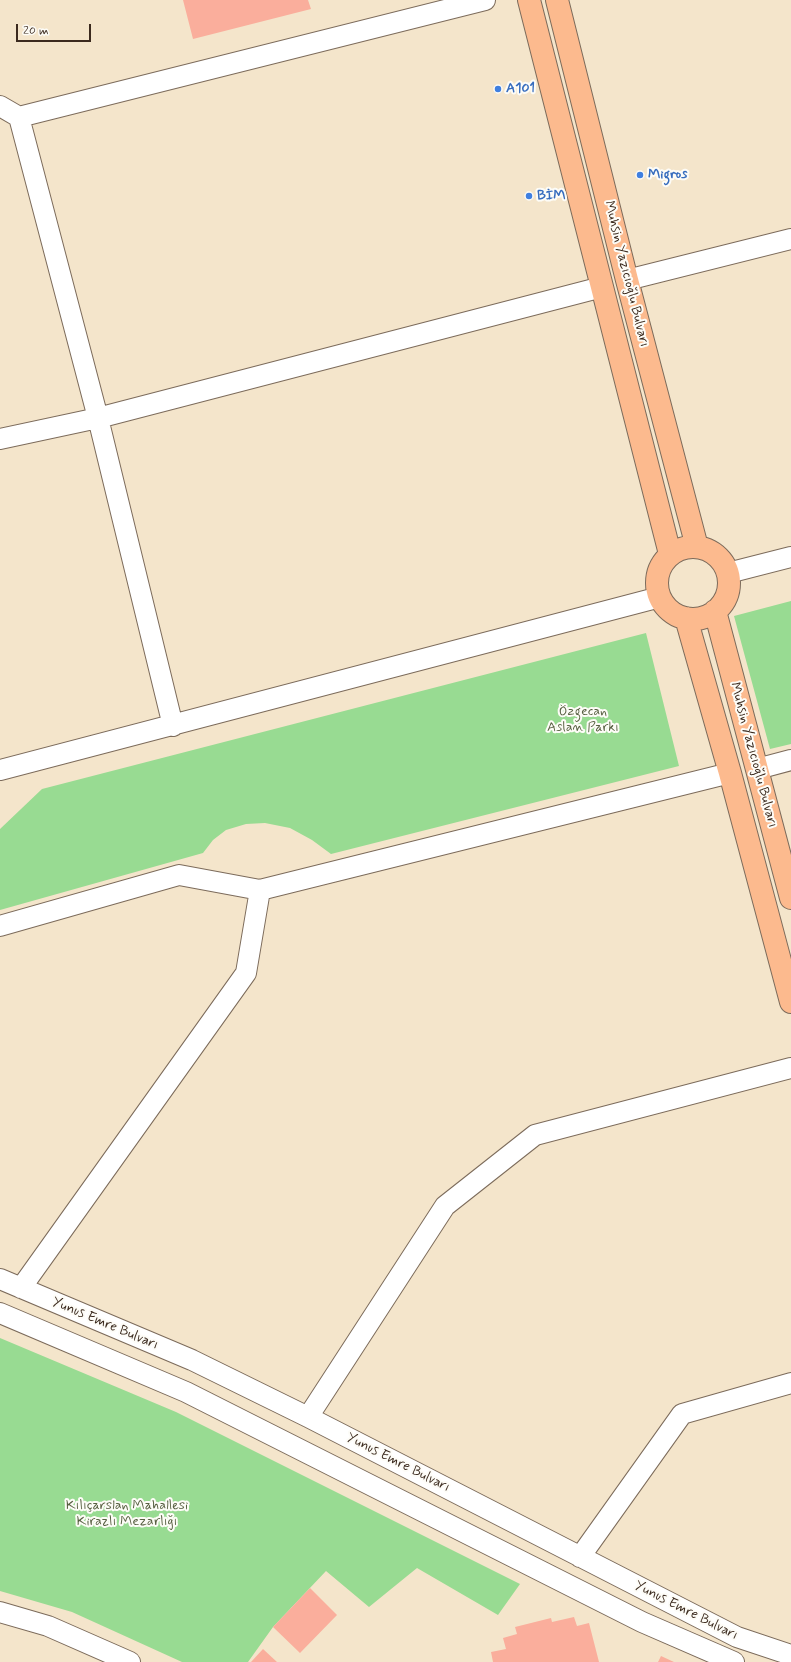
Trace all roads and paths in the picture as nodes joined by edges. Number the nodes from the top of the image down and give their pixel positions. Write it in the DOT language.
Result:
graph roads {
  1 [pos="485,0"];
  2 [pos="529,0"];
  3 [pos="557,0"];
  4 [pos="0,106"];
  5 [pos="19,117"];
  6 [pos="791,239"];
  7 [pos="627,280"];
  8 [pos="602,287"];
  9 [pos="98,418"];
  10 [pos="0,440"];
  11 [pos="697,547"];
  12 [pos="670,554"];
  13 [pos="791,557"];
  14 [pos="728,573"];
  15 [pos="660,597"];
  16 [pos="714,611"];
  17 [pos="686,618"];
  18 [pos="173,726"];
  19 [pos="791,760"];
  20 [pos="756,769"];
  21 [pos="0,770"];
  22 [pos="730,773"];
  23 [pos="260,890"];
  24 [pos="791,898"];
  25 [pos="0,926"];
  26 [pos="791,1002"];
  27 [pos="791,1068"];
  28 [pos="0,1279"];
  29 [pos="21,1288"];
  30 [pos="0,1313"];
  31 [pos="791,1383"];
  32 [pos="308,1417"];
  33 [pos="580,1557"];
  34 [pos="0,1612"];
  35 [pos="791,1655"];
  36 [pos="130,1662"];
  37 [pos="734,1662"];
  1 -- 5 [label="street"];
  2 -- 8 [label="main road"];
  3 -- 7 [label="main road, Muhsin Yazıcıoğlu Bulvarı"];
  4 -- 5 [label="street"];
  5 -- 9 [label="street"];
  6 -- 7 [label="street"];
  7 -- 11 [label="main road, Muhsin Yazıcıoğlu Bulvarı"];
  8 -- 9 [label="street"];
  8 -- 12 [label="main road"];
  9 -- 10 [label="street"];
  9 -- 18 [label="street"];
  11 -- 12 [label="main road"];
  11 -- 14 [label="main road"];
  12 -- 15 [label="main road"];
  13 -- 14 [label="street"];
  14 -- 16 [label="main road"];
  15 -- 17 [label="main road"];
  15 -- 18 [label="street"];
  16 -- 17 [label="main road"];
  16 -- 20 [label="main road, Muhsin Yazıcıoğlu Bulvarı"];
  17 -- 22 [label="main road"];
  18 -- 21 [label="street"];
  19 -- 20 [label="street"];
  20 -- 24 [label="main road, Muhsin Yazıcıoğlu Bulvarı"];
  22 -- 23 [label="street"];
  22 -- 26 [label="main road"];
  23 -- 25 [label="street"];
  23 -- 29 [label="street"];
  27 -- 32 [label="street"];
  28 -- 29 [label="street, Yunus Emre Bulvarı"];
  29 -- 32 [label="street, Yunus Emre Bulvarı"];
  30 -- 37 [label="street"];
  31 -- 33 [label="street"];
  32 -- 33 [label="street, Yunus Emre Bulvarı"];
  33 -- 35 [label="street, Yunus Emre Bulvarı"];
  34 -- 36 [label="street"];
}
